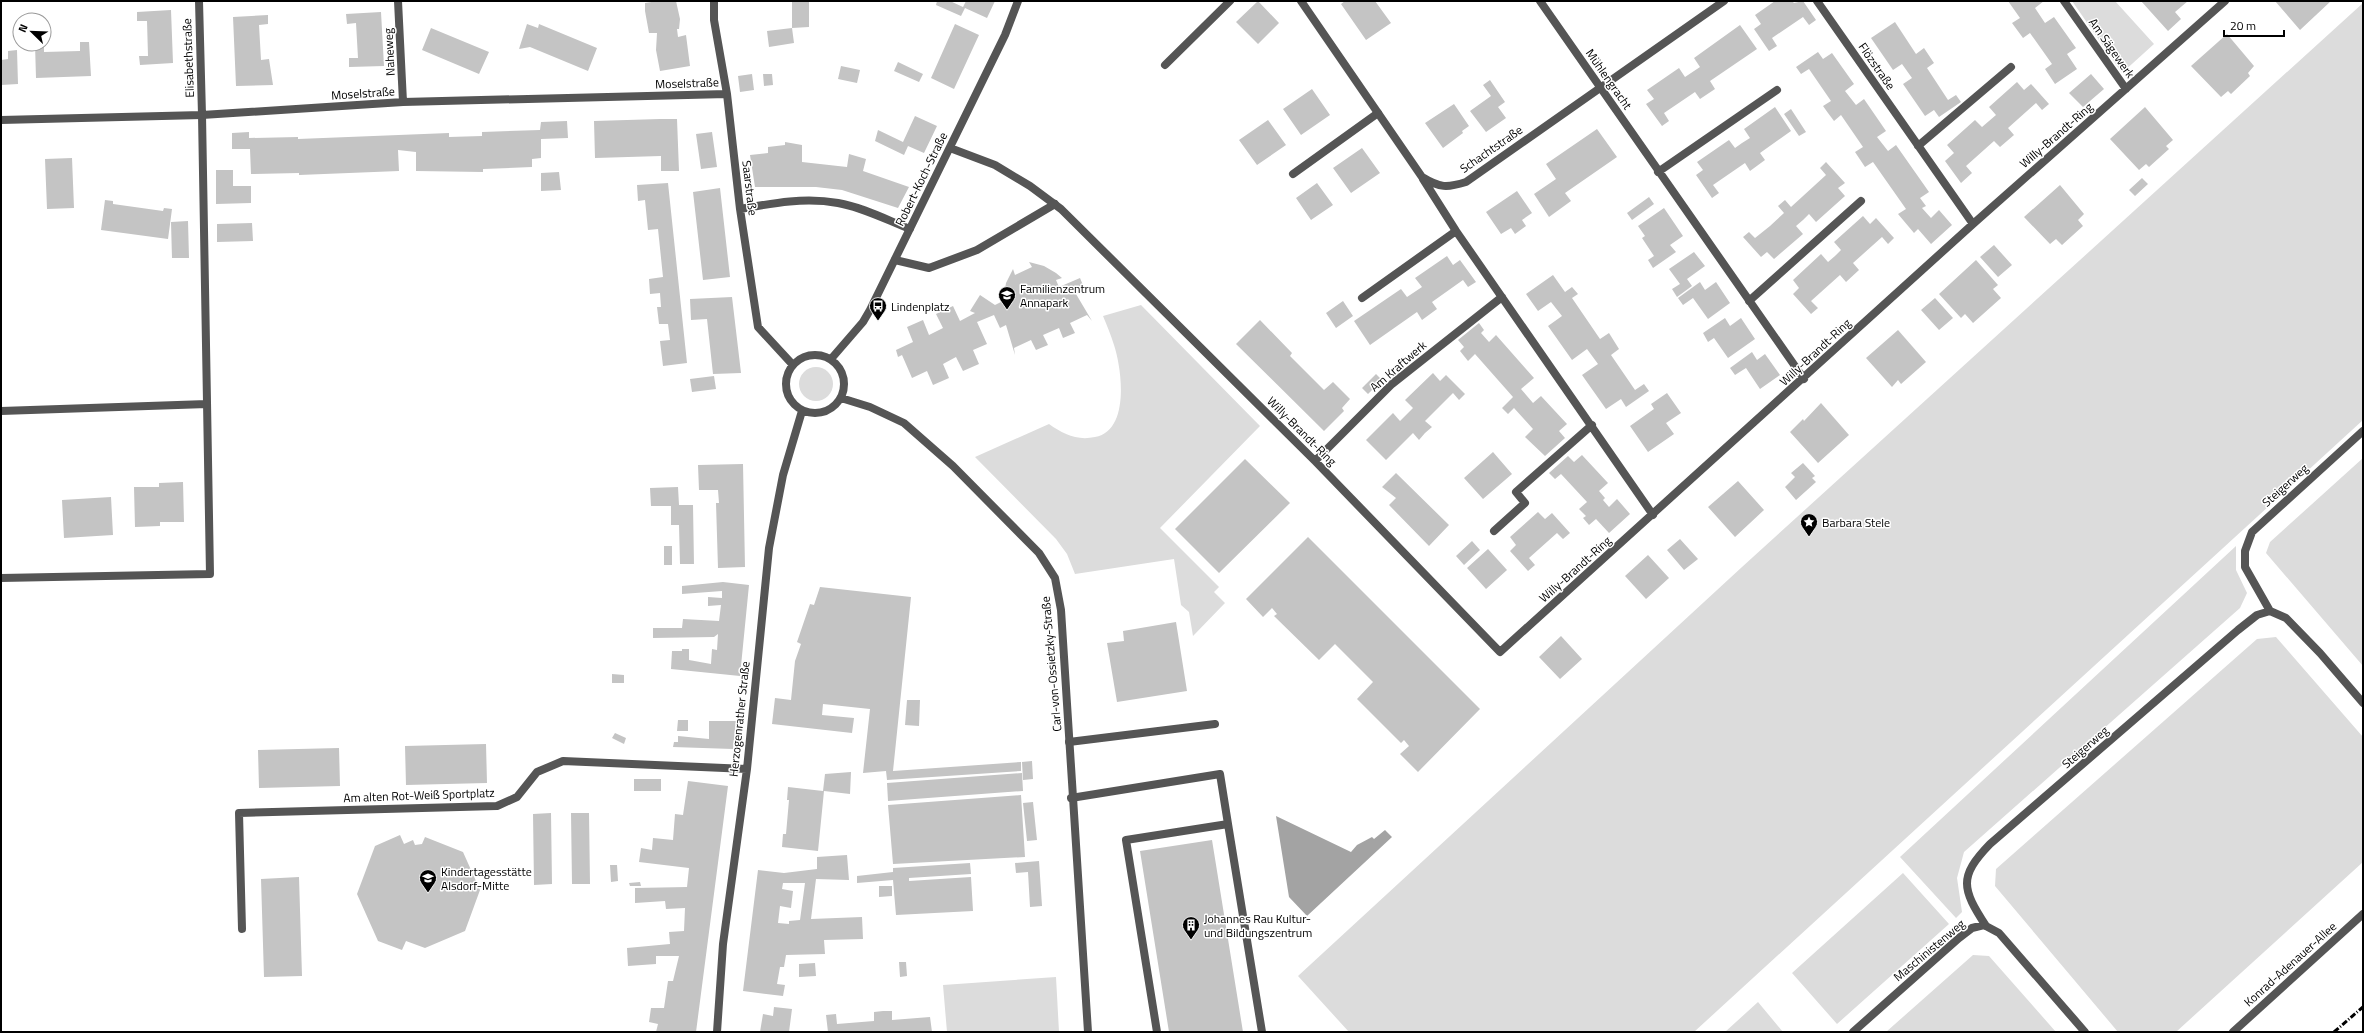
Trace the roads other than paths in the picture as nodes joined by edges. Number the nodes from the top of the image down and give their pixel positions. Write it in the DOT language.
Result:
graph roads {
  1 [pos="199,1"];
  2 [pos="398,1"];
  3 [pos="714,1"];
  4 [pos="1018,1"];
  5 [pos="1230,1"];
  6 [pos="1301,1"];
  7 [pos="1540,1"];
  8 [pos="1724,1"];
  9 [pos="1817,1"];
  10 [pos="2064,1"];
  11 [pos="2225,1"];
  12 [pos="1165,65"];
  13 [pos="2011,67"];
  14 [pos="1600,87"];
  15 [pos="1777,90"];
  16 [pos="2126,90"];
  17 [pos="727,94"];
  18 [pos="403,102"];
  19 [pos="1378,113"];
  20 [pos="202,115"];
  21 [pos="1,120"];
  22 [pos="1918,146"];
  23 [pos="950,148"];
  24 [pos="1658,172"];
  25 [pos="1294,174"];
  26 [pos="1422,177"];
  27 [pos="1861,201"];
  28 [pos="1055,204"];
  29 [pos="740,209"];
  30 [pos="1973,224"];
  31 [pos="910,229"];
  32 [pos="1456,231"];
  33 [pos="895,260"];
  34 [pos="1502,297"];
  35 [pos="1362,298"];
  36 [pos="1749,301"];
  37 [pos="831,359"];
  38 [pos="793,365"];
  39 [pos="1804,379"];
  40 [pos="841,398"];
  41 [pos="207,404"];
  42 [pos="1,411"];
  43 [pos="802,411"];
  44 [pos="1592,425"];
  45 [pos="2363,431"];
  46 [pos="1315,461"];
  47 [pos="1653,515"];
  48 [pos="1494,531"];
  49 [pos="1,578"];
  50 [pos="2270,611"];
  51 [pos="2363,704"];
  52 [pos="1216,724"];
  53 [pos="1069,742"];
  54 [pos="747,769"];
  55 [pos="1071,798"];
  56 [pos="1228,824"];
  57 [pos="2363,914"];
  58 [pos="1985,925"];
  59 [pos="242,929"];
  60 [pos="717,1032"];
  61 [pos="1088,1032"];
  62 [pos="1157,1032"];
  63 [pos="1262,1032"];
  64 [pos="1853,1032"];
  65 [pos="2085,1032"];
  66 [pos="2233,1032"];
  1 -- 20 [label="street, Elisabethstraße"];
  2 -- 18 [label="street, Naheweg"];
  3 -- 17 [label="street, Saarstraße"];
  4 -- 23 [label="street, Robert-Koch-Straße"];
  5 -- 12 [label="street"];
  6 -- 19 [label="street"];
  7 -- 14 [label="street, Mühlengracht"];
  8 -- 14 [label="street, Schachtstraße"];
  9 -- 22 [label="street, Flözstraße"];
  10 -- 16 [label="street, Am Sägewerk"];
  11 -- 16 [label="street, Willy-Brandt-Ring"];
  13 -- 22 [label="street"];
  14 -- 24 [label="street, Mühlengracht"];
  14 -- 26 [label="street, Schachtstraße"];
  15 -- 24 [label="street"];
  16 -- 30 [label="street, Willy-Brandt-Ring"];
  17 -- 18 [label="street, Moselstraße"];
  17 -- 29 [label="street, Saarstraße"];
  18 -- 20 [label="street, Moselstraße"];
  19 -- 25 [label="street"];
  19 -- 26 [label="street"];
  20 -- 21 [label="street, Moselstraße"];
  20 -- 41 [label="street, Elisabethstraße"];
  22 -- 30 [label="street, Flözstraße"];
  23 -- 28 [label="street, Willy-Brandt-Ring"];
  23 -- 31 [label="street, Robert-Koch-Straße"];
  24 -- 36 [label="street, Mühlengracht"];
  26 -- 32 [label="street"];
  27 -- 36 [label="street"];
  28 -- 33 [label="street"];
  28 -- 46 [label="street, Willy-Brandt-Ring"];
  29 -- 31 [label="street"];
  29 -- 38 [label="street, Saarstraße"];
  30 -- 39 [label="street, Willy-Brandt-Ring"];
  31 -- 33 [label="street, Robert-Koch-Straße"];
  32 -- 34 [label="street"];
  32 -- 35 [label="street"];
  33 -- 37 [label="street, Robert-Koch-Straße"];
  34 -- 44 [label="street"];
  34 -- 46 [label="street, Am Kraftwerk"];
  36 -- 39 [label="street, Mühlengracht"];
  37 -- 38 [label="street"];
  37 -- 40 [label="street"];
  38 -- 43 [label="street"];
  39 -- 47 [label="street, Willy-Brandt-Ring"];
  40 -- 43 [label="street"];
  40 -- 53 [label="street, Carl-von-Ossietzky-Straße"];
  41 -- 42 [label="street"];
  41 -- 49 [label="street, Elisabethstraße"];
  43 -- 54 [label="street, Herzogenrather Straße"];
  44 -- 47 [label="street"];
  44 -- 48 [label="street"];
  45 -- 50 [label="street, Steigerweg"];
  46 -- 47 [label="street, Willy-Brandt-Ring"];
  50 -- 51 [label="street"];
  50 -- 58 [label="street, Steigerweg"];
  52 -- 53 [label="street"];
  53 -- 55 [label="street, Carl-von-Ossietzky-Straße"];
  54 -- 59 [label="street, Am alten Rot-Weiß Sportplatz"];
  54 -- 60 [label="street, Herzogenrather Straße"];
  55 -- 56 [label="street"];
  55 -- 61 [label="street, Carl-von-Ossietzky-Straße"];
  56 -- 62 [label="street"];
  56 -- 63 [label="street"];
  57 -- 66 [label="street, Konrad-Adenauer-Allee"];
  58 -- 64 [label="street, Maschinistenweg"];
  58 -- 65 [label="street"];
}
